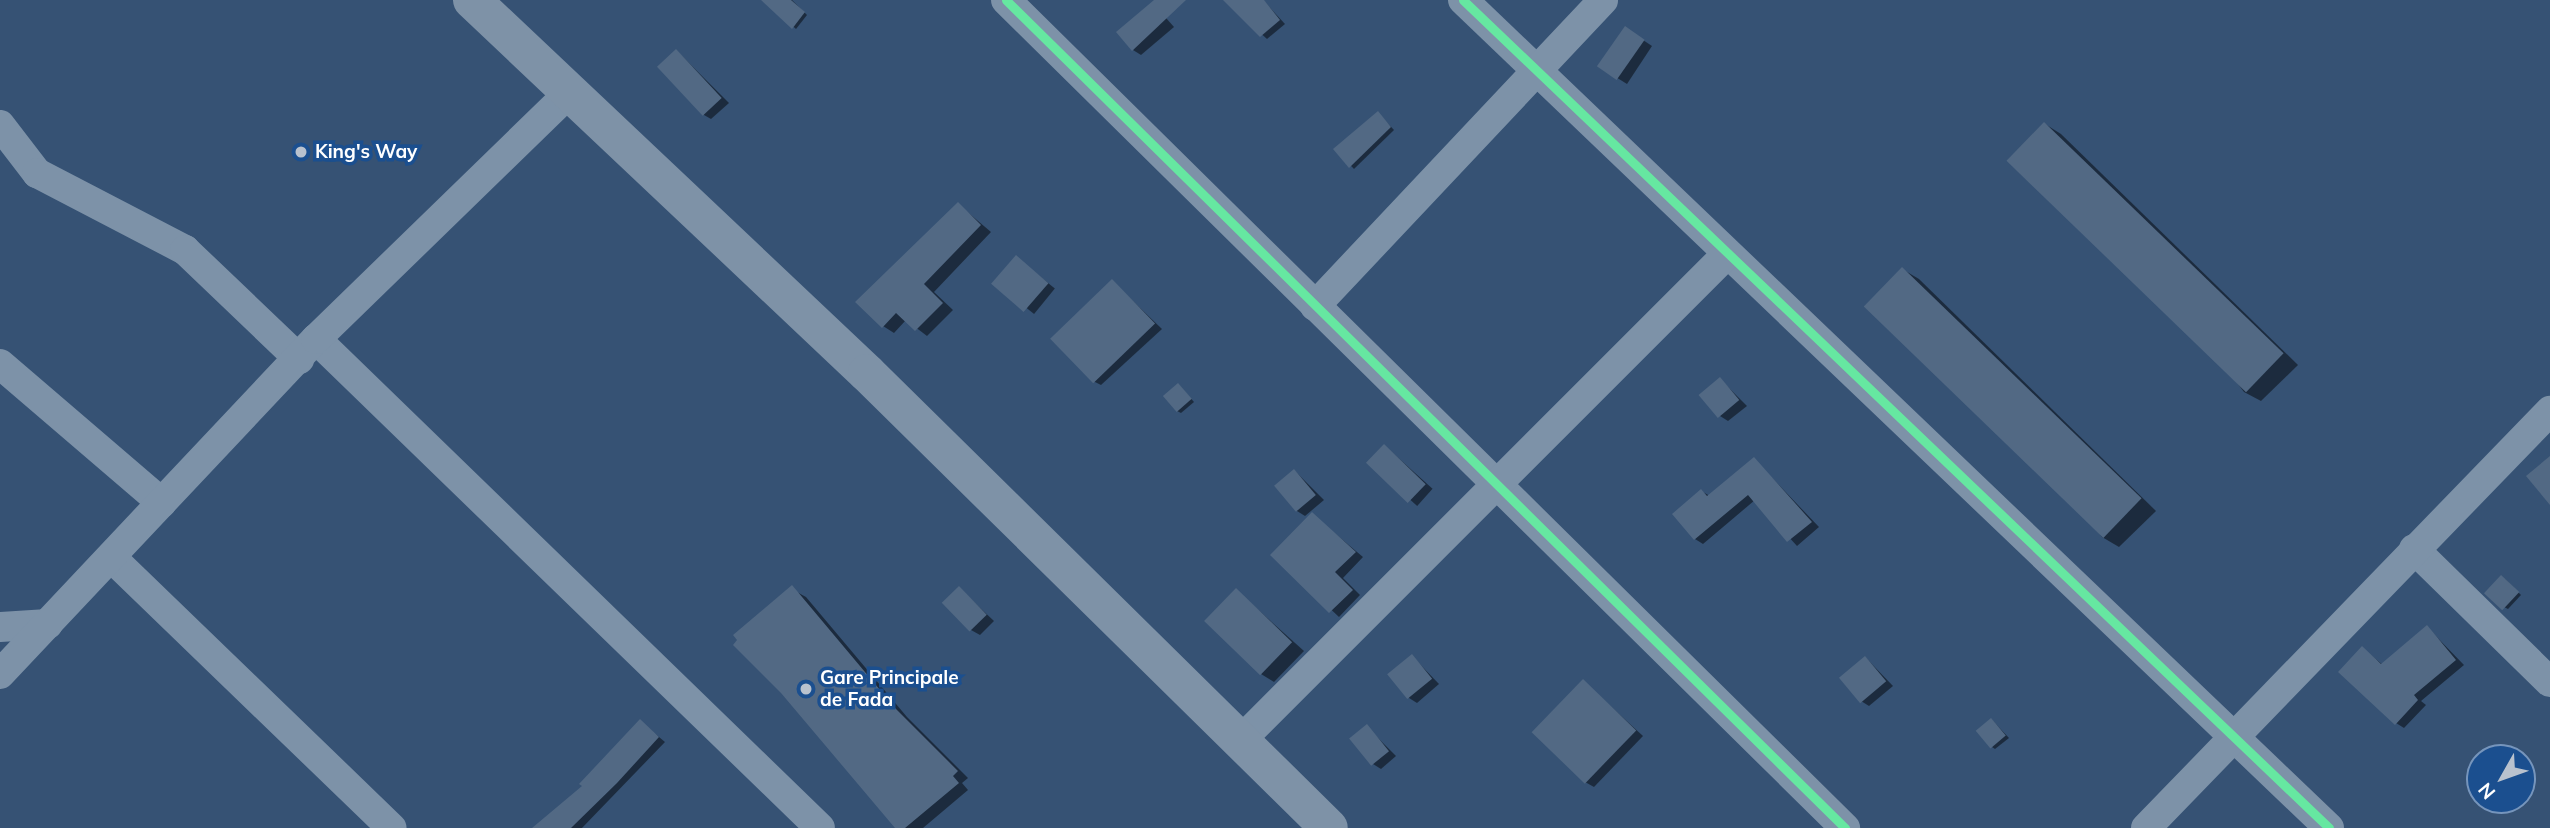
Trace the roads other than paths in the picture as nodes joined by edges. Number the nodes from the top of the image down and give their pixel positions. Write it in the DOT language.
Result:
graph roads {
  1 [pos="472,0"];
  2 [pos="1006,0"];
  3 [pos="1463,0"];
  4 [pos="1603,0"];
  5 [pos="1534,70"];
  6 [pos="569,92"];
  7 [pos="0,125"];
  8 [pos="1727,254"];
  9 [pos="1315,306"];
  10 [pos="307,349"];
  11 [pos="0,364"];
  12 [pos="2550,411"];
  13 [pos="1495,484"];
  14 [pos="162,503"];
  15 [pos="2414,549"];
  16 [pos="111,557"];
  17 [pos="48,624"];
  18 [pos="0,627"];
  19 [pos="0,674"];
  20 [pos="2550,682"];
  21 [pos="2235,736"];
  22 [pos="1240,741"];
  23 [pos="392,828"];
  24 [pos="820,828"];
  25 [pos="1329,828"];
  26 [pos="1845,828"];
  27 [pos="2146,828"];
  28 [pos="2329,828"];
  1 -- 6 [label="highway"];
  2 -- 9 [label="street"];
  3 -- 5 [label="street"];
  4 -- 5 [label="street"];
  5 -- 8 [label="street"];
  5 -- 9 [label="street"];
  6 -- 10 [label="street"];
  6 -- 22 [label="highway"];
  7 -- 10 [label="street"];
  8 -- 13 [label="street"];
  8 -- 21 [label="street"];
  9 -- 13 [label="street"];
  10 -- 14 [label="street"];
  10 -- 24 [label="street"];
  11 -- 14 [label="street"];
  12 -- 15 [label="street"];
  13 -- 22 [label="street"];
  13 -- 26 [label="street"];
  14 -- 16 [label="street"];
  15 -- 20 [label="street"];
  15 -- 21 [label="street"];
  16 -- 17 [label="street"];
  16 -- 23 [label="street"];
  17 -- 18 [label="street"];
  17 -- 19 [label="street"];
  21 -- 27 [label="street"];
  21 -- 28 [label="street"];
  22 -- 25 [label="highway"];
}
